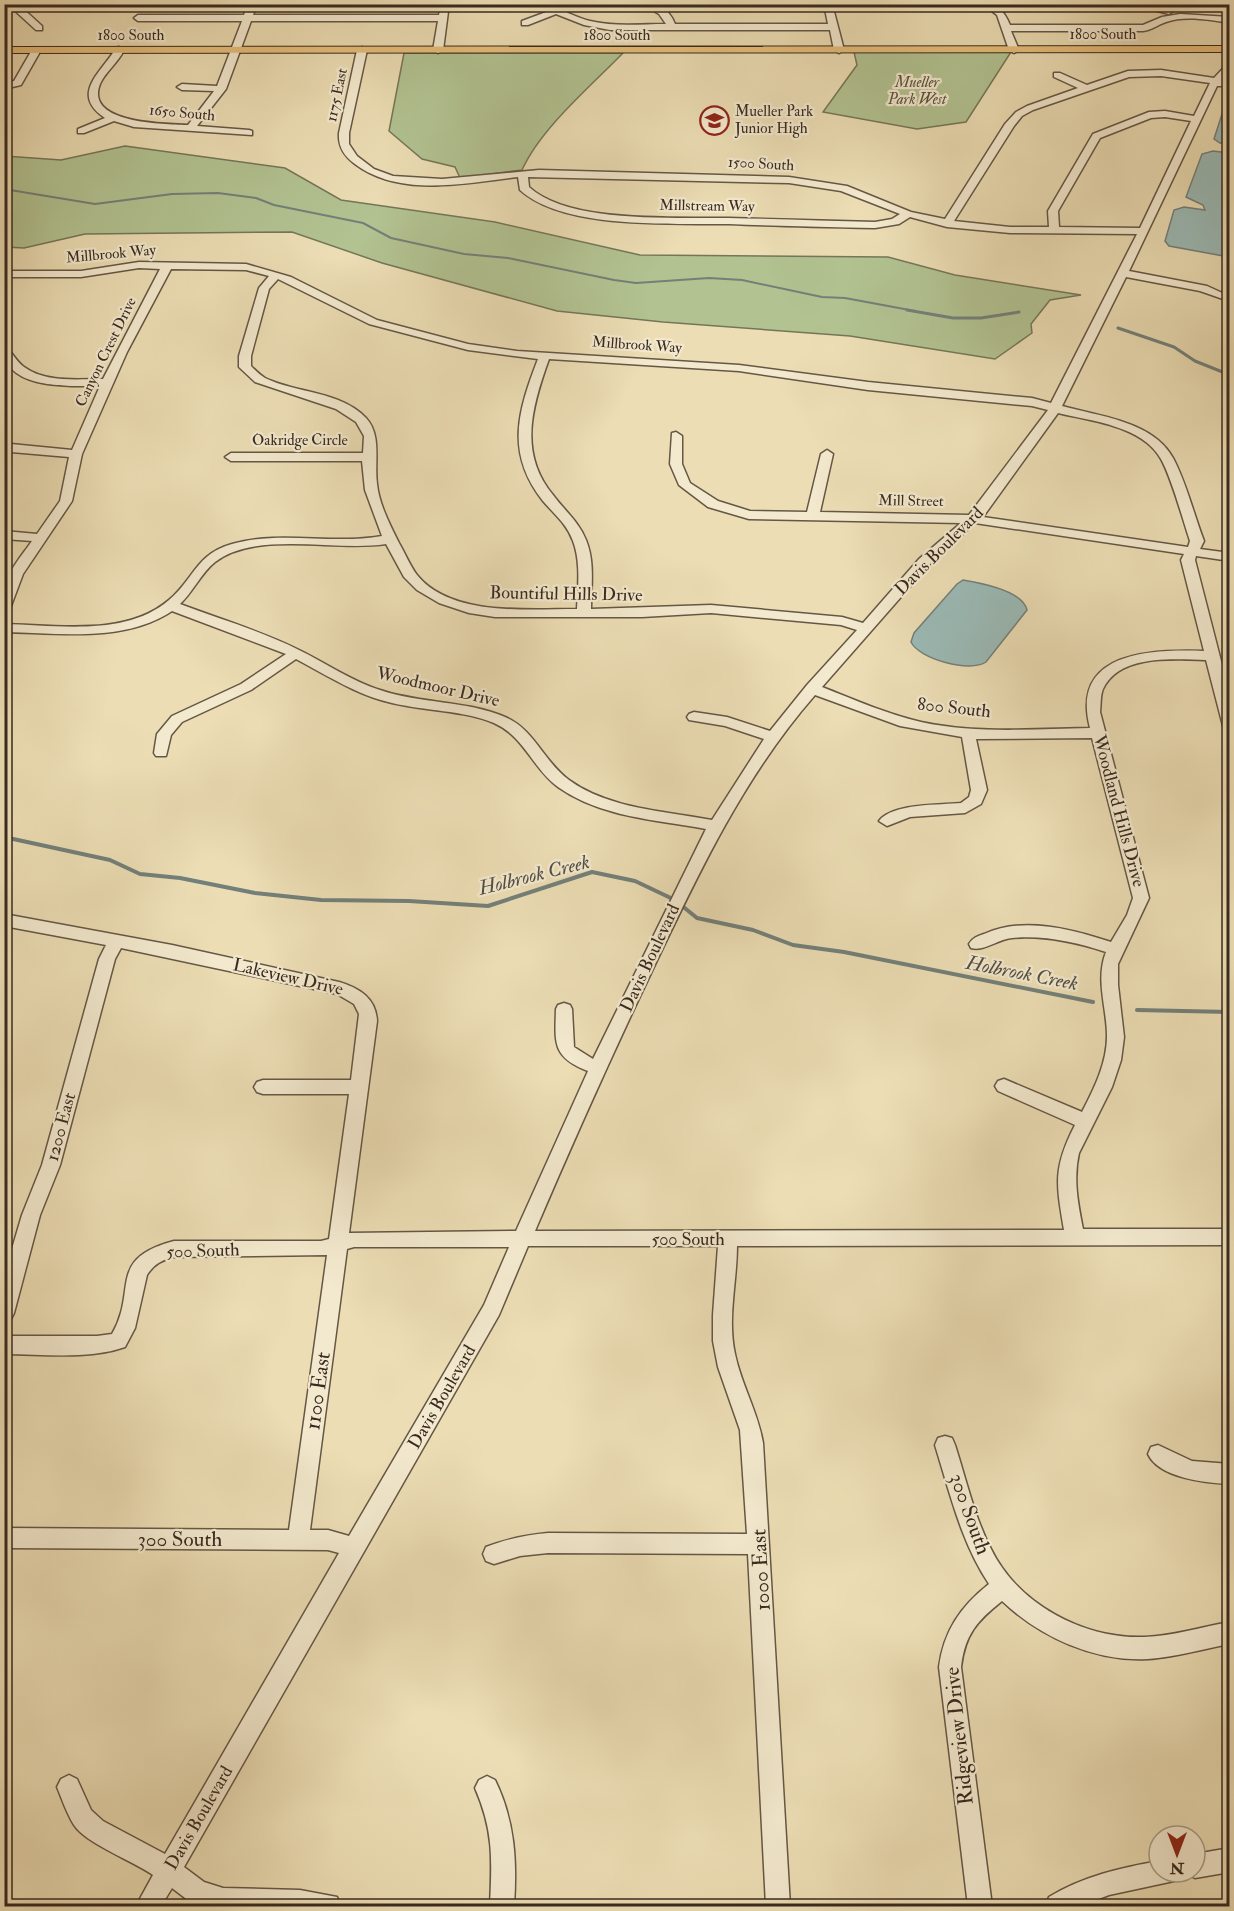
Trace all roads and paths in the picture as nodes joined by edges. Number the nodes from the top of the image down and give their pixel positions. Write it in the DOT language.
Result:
graph roads {
  1 [pos="27,4"];
  2 [pos="253,4"];
  3 [pos="445,4"];
  4 [pos="539,4"];
  5 [pos="646,4"];
  6 [pos="828,4"];
  7 [pos="987,4"];
  8 [pos="1134,4"];
  9 [pos="16,7"];
  10 [pos="6,9"];
  11 [pos="556,11"];
  12 [pos="1173,11"];
  13 [pos="138,18"];
  14 [pos="248,18"];
  15 [pos="443,18"];
  16 [pos="1230,20"];
  17 [pos="525,22"];
  18 [pos="670,27"];
  19 [pos="834,27"];
  20 [pos="39,28"];
  21 [pos="1006,28"];
  22 [pos="1230,49"];
  23 [pos="4,50"];
  24 [pos="36,50"];
  25 [pos="119,50"];
  26 [pos="237,50"];
  27 [pos="362,50"];
  28 [pos="438,50"];
  29 [pos="839,50"];
  30 [pos="1014,50"];
  31 [pos="1230,64"];
  32 [pos="1057,75"];
  33 [pos="1216,81"];
  34 [pos="1230,83"];
  35 [pos="4,86"];
  36 [pos="182,87"];
  37 [pos="1086,88"];
  38 [pos="220,89"];
  39 [pos="113,118"];
  40 [pos="1197,119"];
  41 [pos="190,129"];
  42 [pos="81,131"];
  43 [pos="249,133"];
  44 [pos="371,170"];
  45 [pos="522,173"];
  46 [pos="908,214"];
  47 [pos="947,224"];
  48 [pos="1055,230"];
  49 [pos="1144,231"];
  50 [pos="167,266"];
  51 [pos="1123,273"];
  52 [pos="4,274"];
  53 [pos="276,274"];
  54 [pos="1223,296"];
  55 [pos="4,351"];
  56 [pos="545,356"];
  57 [pos="107,383"];
  58 [pos="1055,408"];
  59 [pos="676,436"];
  60 [pos="11,448"];
  61 [pos="76,454"];
  62 [pos="827,454"];
  63 [pos="231,456"];
  64 [pos="368,457"];
  65 [pos="812,517"];
  66 [pos="973,519"];
  67 [pos="4,535"];
  68 [pos="40,538"];
  69 [pos="390,538"];
  70 [pos="1193,551"];
  71 [pos="1230,557"];
  72 [pos="4,606"];
  73 [pos="172,606"];
  74 [pos="584,613"];
  75 [pos="4,628"];
  76 [pos="866,628"];
  77 [pos="295,654"];
  78 [pos="1212,656"];
  79 [pos="812,688"];
  80 [pos="694,717"];
  81 [pos="1230,726"];
  82 [pos="968,733"];
  83 [pos="1098,733"];
  84 [pos="772,737"];
  85 [pos="161,753"];
  86 [pos="887,821"];
  87 [pos="716,826"];
  88 [pos="4,920"];
  89 [pos="117,940"];
  90 [pos="977,944"];
  91 [pos="1115,949"];
  92 [pos="564,1009"];
  93 [pos="599,1068"];
  94 [pos="1004,1086"];
  95 [pos="263,1087"];
  96 [pos="359,1087"];
  97 [pos="1085,1121"];
  98 [pos="1230,1237"];
  99 [pos="728,1238"];
  100 [pos="1075,1238"];
  101 [pos="523,1239"];
  102 [pos="337,1244"];
  103 [pos="4,1313"];
  104 [pos="4,1345"];
  105 [pos="945,1445"];
  106 [pos="1158,1454"];
  107 [pos="1230,1474"];
  108 [pos="4,1538"];
  109 [pos="298,1539"];
  110 [pos="760,1544"];
  111 [pos="355,1548"];
  112 [pos="494,1554"];
  113 [pos="1005,1585"];
  114 [pos="1230,1633"];
  115 [pos="69,1787"];
  116 [pos="487,1788"];
  117 [pos="1230,1860"];
  118 [pos="1207,1864"];
  119 [pos="168,1871"];
  120 [pos="1147,1876"];
  121 [pos="148,1906"];
  122 [pos="328,1906"];
  123 [pos="502,1906"];
  124 [pos="778,1906"];
  125 [pos="980,1906"];
  126 [pos="1058,1906"];
  1 -- 9 [label="street"];
  2 -- 14 [label="street"];
  3 -- 15 [label="street"];
  4 -- 11 [label="street"];
  5 -- 18 [label="street"];
  6 -- 19 [label="street"];
  7 -- 21 [label="street"];
  8 -- 12 [label="street"];
  9 -- 10 [label="street"];
  9 -- 20 [label="street"];
  11 -- 17 [label="street"];
  11 -- 18 [label="street"];
  12 -- 16 [label="street"];
  12 -- 21 [label="street"];
  13 -- 14 [label="street"];
  14 -- 15 [label="street"];
  14 -- 26 [label="street"];
  15 -- 28 [label="street"];
  18 -- 19 [label="street"];
  19 -- 29 [label="street"];
  21 -- 30 [label="street"];
  22 -- 30 [label="main road, 1800 South"];
  23 -- 24 [label="main road, 1800 South"];
  24 -- 25 [label="main road, 1800 South"];
  24 -- 35 [label="street"];
  25 -- 26 [label="main road, 1800 South"];
  25 -- 39 [label="street"];
  26 -- 27 [label="main road, 1800 South"];
  26 -- 38 [label="street"];
  27 -- 28 [label="main road, 1800 South"];
  27 -- 44 [label="street, 1175 East"];
  28 -- 29 [label="main road, 1800 South"];
  29 -- 30 [label="main road, 1800 South"];
  31 -- 33 [label="street, Davis Boulevard"];
  32 -- 37 [label="street"];
  33 -- 34 [label="street"];
  33 -- 37 [label="street"];
  33 -- 40 [label="street, Davis Boulevard"];
  36 -- 38 [label="street"];
  37 -- 47 [label="street"];
  38 -- 41 [label="street"];
  39 -- 41 [label="street, 1650 South"];
  39 -- 42 [label="street"];
  40 -- 48 [label="street"];
  40 -- 49 [label="street, Davis Boulevard"];
  41 -- 43 [label="street, 1650 South"];
  44 -- 45 [label="street, 1500 South"];
  45 -- 46 [label="street, 1500 South"];
  45 -- 46 [label="street, Millstream Way"];
  46 -- 47 [label="street, 1500 South"];
  47 -- 48 [label="street, 1500 South"];
  48 -- 49 [label="street, 1500 South"];
  49 -- 51 [label="street, Davis Boulevard"];
  50 -- 52 [label="street, Millbrook Way"];
  50 -- 53 [label="street, Millbrook Way"];
  50 -- 57 [label="street, Canyon Crest Drive"];
  51 -- 54 [label="street"];
  51 -- 58 [label="street, Davis Boulevard"];
  53 -- 56 [label="street, Millbrook Way"];
  53 -- 64 [label="street, Bountiful Hills Drive"];
  55 -- 57 [label="street"];
  56 -- 58 [label="street, Millbrook Way"];
  56 -- 74 [label="street"];
  57 -- 61 [label="street, Canyon Crest Drive"];
  58 -- 66 [label="street, Davis Boulevard"];
  58 -- 70 [label="street, Millbrook Way"];
  59 -- 65 [label="street, Mill Street"];
  60 -- 61 [label="street"];
  61 -- 68 [label="street, Canyon Crest Drive"];
  62 -- 65 [label="street"];
  63 -- 64 [label="street, Oakridge Circle"];
  64 -- 69 [label="street, Bountiful Hills Drive"];
  65 -- 66 [label="street, Mill Street"];
  66 -- 70 [label="street, Mill Street"];
  66 -- 76 [label="street, Davis Boulevard"];
  67 -- 68 [label="street"];
  68 -- 72 [label="street, Canyon Crest Drive"];
  69 -- 73 [label="street"];
  69 -- 74 [label="street, Bountiful Hills Drive"];
  70 -- 71 [label="street, Mill Street"];
  70 -- 78 [label="street, Millbrook Way"];
  73 -- 75 [label="street"];
  73 -- 77 [label="street, Woodmoor Drive"];
  74 -- 76 [label="street, Bountiful Hills Drive"];
  76 -- 79 [label="street, Davis Boulevard"];
  77 -- 85 [label="street"];
  77 -- 87 [label="street, Woodmoor Drive"];
  78 -- 81 [label="street, Millbrook Way"];
  78 -- 83 [label="street, Woodland Hills Drive"];
  79 -- 82 [label="street, 800 South"];
  79 -- 84 [label="street, Davis Boulevard"];
  80 -- 84 [label="street"];
  82 -- 83 [label="street, 800 South"];
  82 -- 86 [label="street"];
  83 -- 91 [label="street, Woodland Hills Drive"];
  84 -- 87 [label="street, Davis Boulevard"];
  87 -- 93 [label="street, Davis Boulevard"];
  88 -- 89 [label="street, Lakeview Drive"];
  89 -- 96 [label="street, Lakeview Drive"];
  89 -- 103 [label="street, 1200 East"];
  90 -- 91 [label="street"];
  91 -- 97 [label="street, Woodland Hills Drive"];
  92 -- 93 [label="street"];
  93 -- 101 [label="street, Davis Boulevard"];
  94 -- 97 [label="street"];
  95 -- 96 [label="street"];
  96 -- 102 [label="street, Lakeview Drive"];
  97 -- 100 [label="street, Woodland Hills Drive"];
  98 -- 100 [label="street, 500 South"];
  99 -- 100 [label="street, 500 South"];
  99 -- 101 [label="street, 500 South"];
  99 -- 110 [label="street, 1000 East"];
  101 -- 102 [label="street, 500 South"];
  101 -- 111 [label="street, Davis Boulevard"];
  102 -- 104 [label="street, 500 South"];
  102 -- 109 [label="street, 1100 East"];
  105 -- 113 [label="street, 300 South"];
  106 -- 107 [label="street"];
  108 -- 109 [label="street, 300 South"];
  109 -- 111 [label="street, 300 South"];
  110 -- 112 [label="street"];
  110 -- 124 [label="street, 1000 East"];
  111 -- 119 [label="street, Davis Boulevard"];
  113 -- 114 [label="street, 300 South"];
  113 -- 125 [label="street, Ridgeview Drive"];
  115 -- 119 [label="street"];
  116 -- 123 [label="street"];
  117 -- 118 [label="street"];
  119 -- 121 [label="street, Davis Boulevard"];
  119 -- 122 [label="street"];
  120 -- 126 [label="street"];
}
